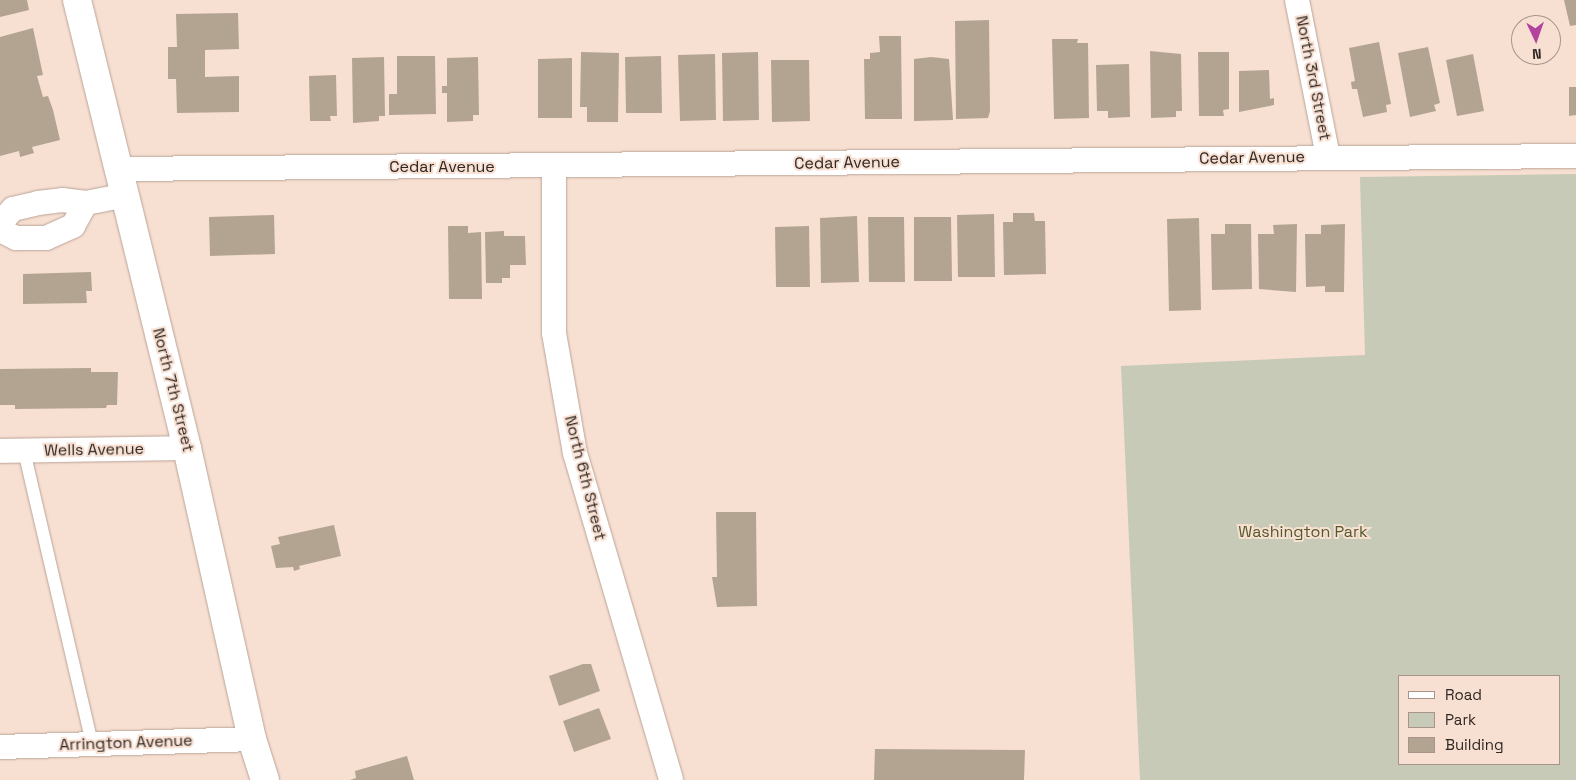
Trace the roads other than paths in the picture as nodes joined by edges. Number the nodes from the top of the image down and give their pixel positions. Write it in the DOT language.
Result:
graph roads {
  1 [pos="77,0"];
  2 [pos="1297,0"];
  3 [pos="1576,156"];
  4 [pos="1328,157"];
  5 [pos="554,167"];
  6 [pos="118,169"];
  7 [pos="126,195"];
  8 [pos="86,204"];
  9 [pos="0,223"];
  10 [pos="0,230"];
  11 [pos="188,448"];
  12 [pos="0,451"];
  13 [pos="24,451"];
  14 [pos="252,739"];
  15 [pos="92,744"];
  16 [pos="0,747"];
  17 [pos="265,780"];
  18 [pos="671,780"];
  1 -- 6 [label="street, North 7th Street"];
  2 -- 4 [label="street, North 3rd Street"];
  3 -- 4 [label="street, Cedar Avenue"];
  4 -- 5 [label="street, Cedar Avenue"];
  5 -- 6 [label="street, Cedar Avenue"];
  5 -- 18 [label="street, North 6th Street"];
  6 -- 7 [label="street, North 7th Street"];
  7 -- 8 [label="street"];
  7 -- 11 [label="street, North 7th Street"];
  8 -- 9 [label="street"];
  8 -- 10 [label="street"];
  11 -- 13 [label="street, Wells Avenue"];
  11 -- 14 [label="street, North 7th Street"];
  12 -- 13 [label="street, Wells Avenue"];
  13 -- 15 [label="lane"];
  14 -- 15 [label="street, Arrington Avenue"];
  14 -- 17 [label="street, North 7th Street"];
  15 -- 16 [label="street, Arrington Avenue"];
}
